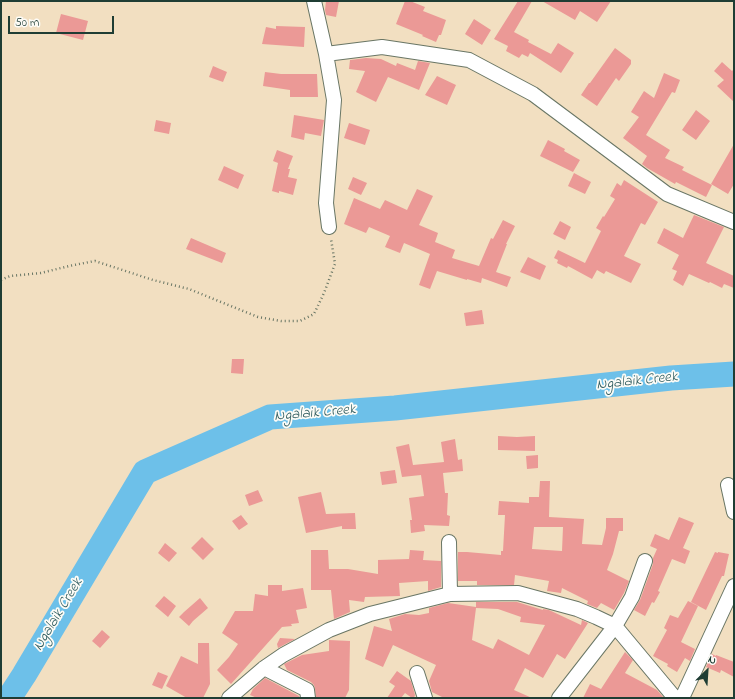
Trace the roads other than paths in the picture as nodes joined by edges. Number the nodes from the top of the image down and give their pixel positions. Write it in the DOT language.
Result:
graph roads {
  1 [pos="314,1"];
  2 [pos="326,54"];
  3 [pos="734,222"];
  4 [pos="329,227"];
  5 [pos="728,485"];
  6 [pos="734,512"];
  7 [pos="448,542"];
  8 [pos="645,561"];
  9 [pos="734,586"];
  10 [pos="450,594"];
  11 [pos="615,626"];
  12 [pos="264,668"];
  13 [pos="417,674"];
  14 [pos="229,698"];
  15 [pos="308,698"];
  16 [pos="425,698"];
  17 [pos="559,698"];
  18 [pos="675,698"];
  19 [pos="682,698"];
  1 -- 2 [label="street"];
  2 -- 3 [label="street"];
  2 -- 4 [label="street"];
  5 -- 6 [label="street"];
  7 -- 10 [label="street"];
  8 -- 11 [label="street"];
  9 -- 19 [label="street"];
  10 -- 11 [label="street"];
  10 -- 12 [label="street"];
  11 -- 17 [label="street"];
  11 -- 18 [label="street"];
  12 -- 14 [label="street"];
  12 -- 15 [label="street"];
  13 -- 16 [label="street"];
}
